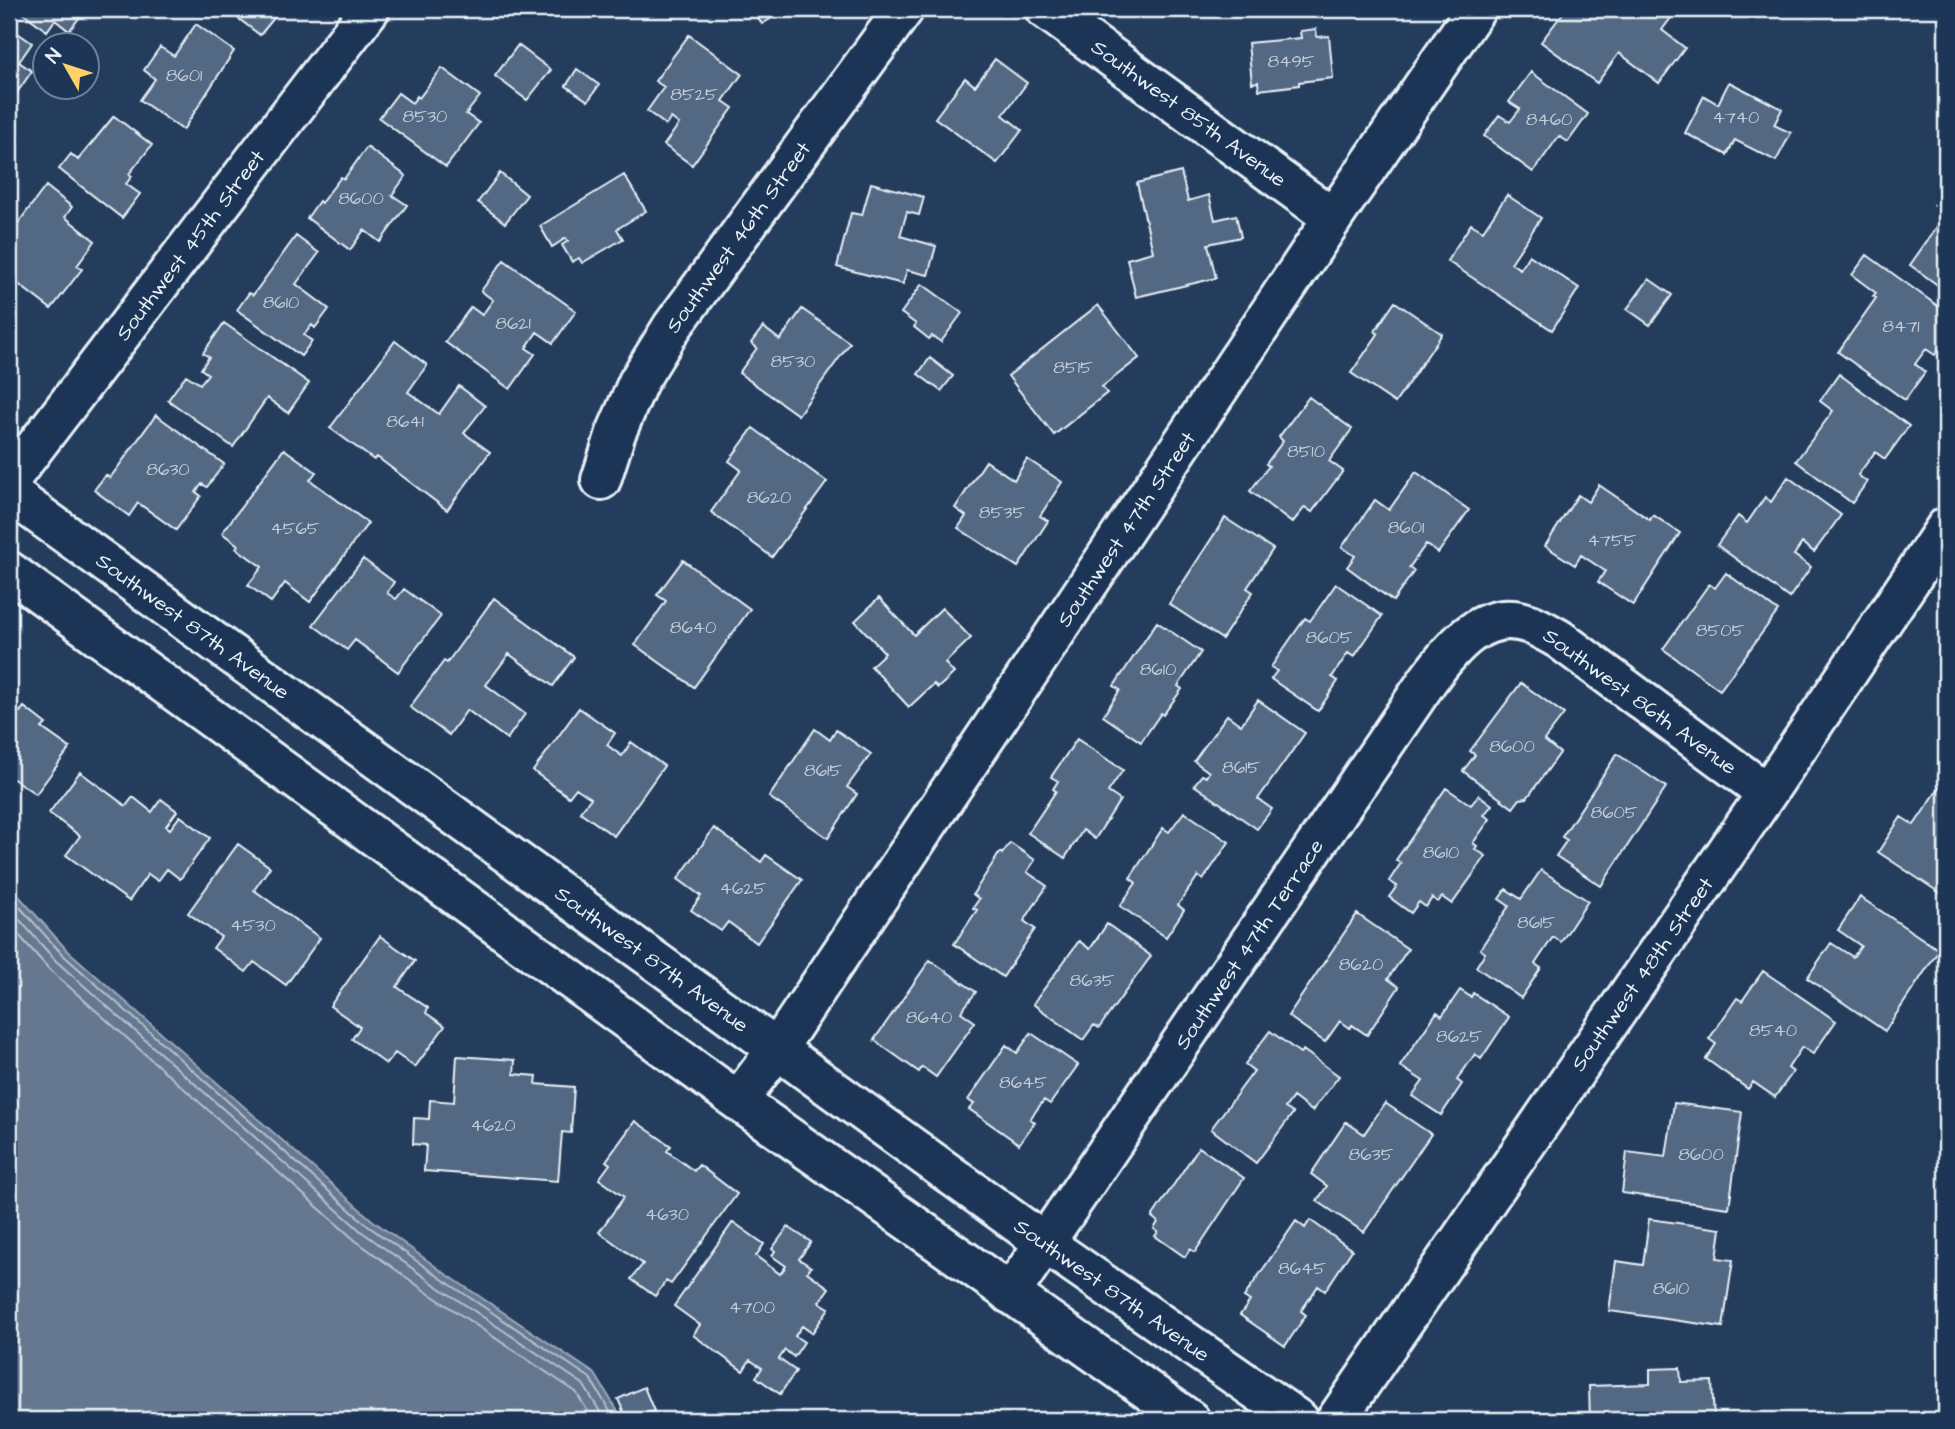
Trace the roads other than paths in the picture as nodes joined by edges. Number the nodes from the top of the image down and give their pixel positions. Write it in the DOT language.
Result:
graph roads {
  1 [pos="370,9"];
  2 [pos="904,9"];
  3 [pos="1045,9"];
  4 [pos="1476,9"];
  5 [pos="1333,218"];
  6 [pos="601,480"];
  7 [pos="9,481"];
  8 [pos="9,493"];
  9 [pos="1946,527"];
  10 [pos="9,571"];
  11 [pos="1508,620"];
  12 [pos="1767,793"];
  13 [pos="777,1049"];
  14 [pos="738,1101"];
  15 [pos="1046,1244"];
  16 [pos="1010,1294"];
  17 [pos="1190,1420"];
  18 [pos="1298,1420"];
  19 [pos="1335,1420"];
  1 -- 7 [label="street, Southwest 45th Street"];
  2 -- 6 [label="street, Southwest 46th Street"];
  3 -- 5 [label="street, Southwest 85th Avenue"];
  4 -- 5 [label="street, Southwest 47th Street"];
  5 -- 13 [label="street, Southwest 47th Street"];
  8 -- 13 [label="street, Southwest 87th Avenue"];
  9 -- 12 [label="street, Southwest 48th Street"];
  10 -- 14 [label="street"];
  11 -- 12 [label="street, Southwest 86th Avenue"];
  11 -- 15 [label="street, Southwest 47th Terrace"];
  12 -- 19 [label="street, Southwest 48th Street"];
  13 -- 14 [label="street, Southwest 47th Street"];
  13 -- 15 [label="street, Southwest 87th Avenue"];
  14 -- 16 [label="street"];
  15 -- 16 [label="street, Southwest 47th Terrace"];
  15 -- 18 [label="street, Southwest 87th Avenue"];
  16 -- 17 [label="street"];
}
